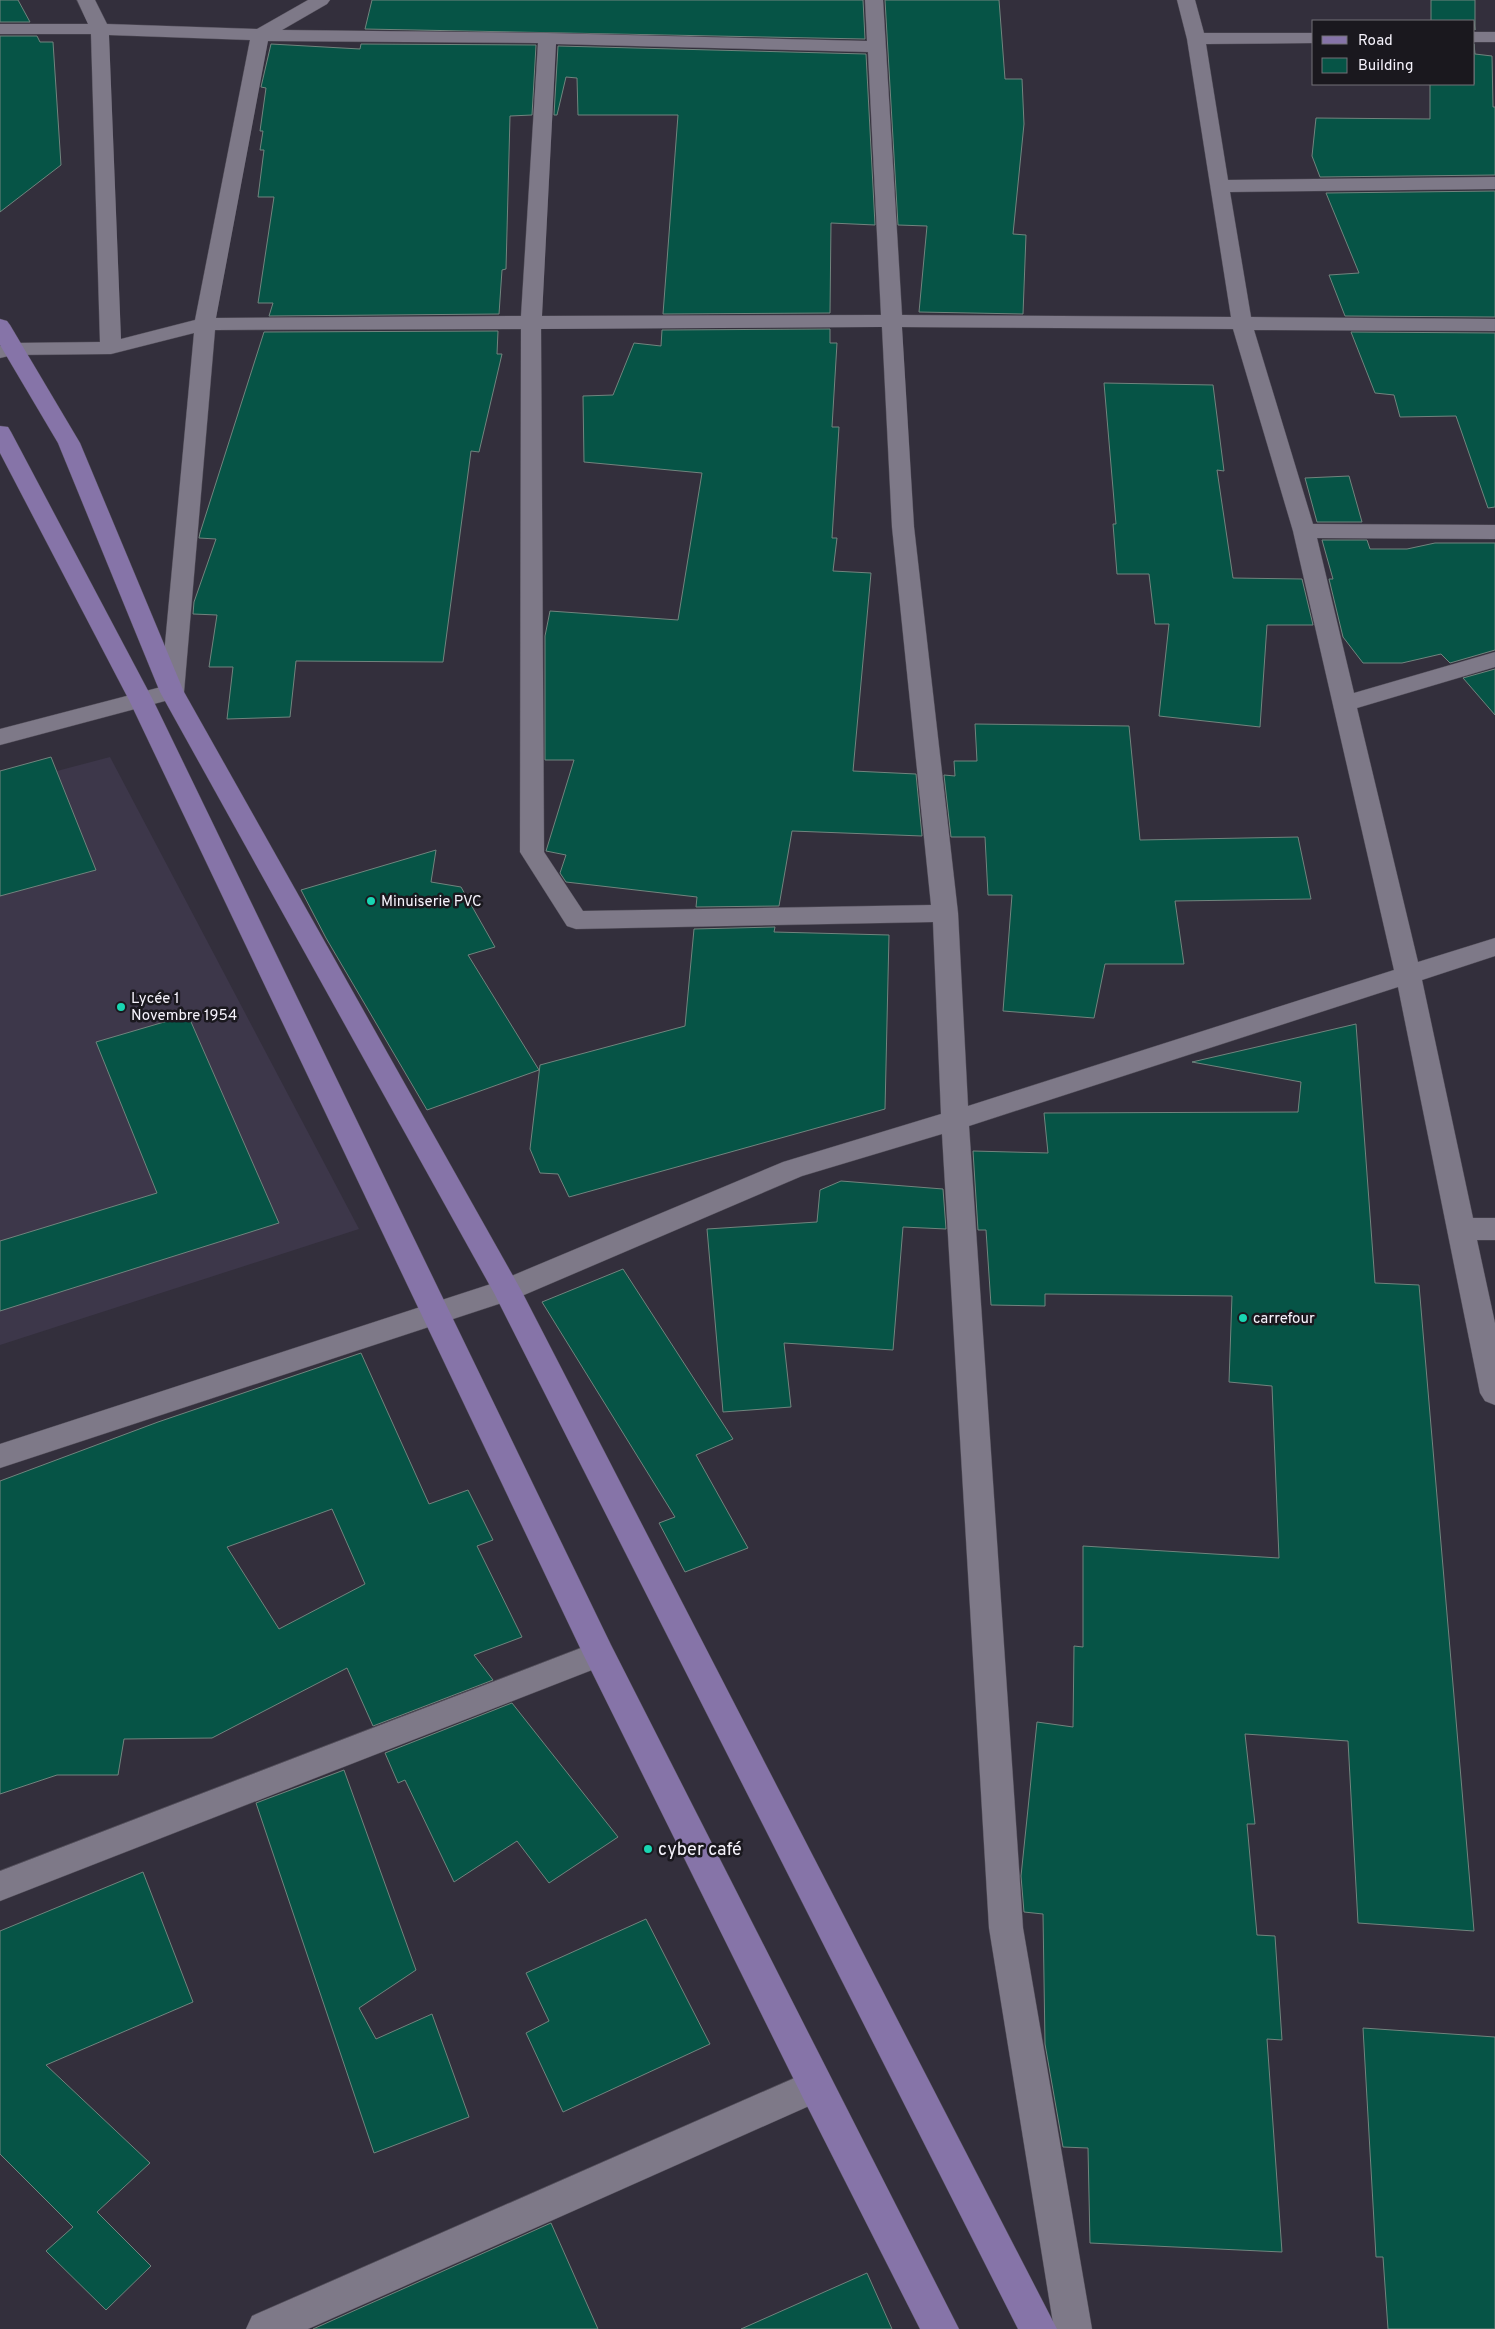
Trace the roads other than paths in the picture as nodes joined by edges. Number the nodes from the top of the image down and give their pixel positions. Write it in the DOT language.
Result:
graph roads {
  1 [pos="86,0"];
  2 [pos="322,0"];
  3 [pos="874,0"];
  4 [pos="1186,0"];
  5 [pos="0,29"];
  6 [pos="100,29"];
  7 [pos="260,35"];
  8 [pos="1475,37"];
  9 [pos="1495,37"];
  10 [pos="547,38"];
  11 [pos="1312,38"];
  12 [pos="1196,40"];
  13 [pos="877,47"];
  14 [pos="1495,183"];
  15 [pos="1219,186"];
  16 [pos="892,321"];
  17 [pos="531,323"];
  18 [pos="205,324"];
  19 [pos="1242,324"];
  20 [pos="1495,324"];
  21 [pos="4,342"];
  22 [pos="111,348"];
  23 [pos="0,432"];
  24 [pos="1304,531"];
  25 [pos="1495,532"];
  26 [pos="1495,660"];
  27 [pos="172,692"];
  28 [pos="141,700"];
  29 [pos="1343,704"];
  30 [pos="0,737"];
  31 [pos="945,913"];
  32 [pos="1495,947"];
  33 [pos="1408,974"];
  34 [pos="954,1120"];
  35 [pos="1462,1229"];
  36 [pos="1495,1229"];
  37 [pos="506,1290"];
  38 [pos="435,1315"];
  39 [pos="1495,1393"];
  40 [pos="0,1456"];
  41 [pos="599,1654"];
  42 [pos="0,1886"];
  43 [pos="814,2086"];
  44 [pos="265,2329"];
  45 [pos="940,2329"];
  46 [pos="1038,2329"];
  47 [pos="1073,2329"];
  1 -- 6 [label="street"];
  2 -- 7 [label="street"];
  3 -- 13 [label="street"];
  4 -- 12 [label="street"];
  5 -- 6 [label="street"];
  6 -- 7 [label="street"];
  6 -- 22 [label="street"];
  7 -- 10 [label="street"];
  7 -- 18 [label="street"];
  8 -- 9 [label="street"];
  10 -- 13 [label="street"];
  10 -- 17 [label="street"];
  11 -- 12 [label="street"];
  12 -- 15 [label="street"];
  13 -- 16 [label="street"];
  14 -- 15 [label="street"];
  15 -- 19 [label="street"];
  16 -- 17 [label="street"];
  16 -- 19 [label="street"];
  16 -- 31 [label="street"];
  17 -- 18 [label="street"];
  17 -- 31 [label="street"];
  18 -- 22 [label="street"];
  18 -- 27 [label="street"];
  19 -- 20 [label="street"];
  19 -- 24 [label="street"];
  21 -- 22 [label="street"];
  21 -- 27 [label="main road"];
  23 -- 28 [label="main road"];
  24 -- 25 [label="street"];
  24 -- 29 [label="street"];
  26 -- 29 [label="street"];
  27 -- 28 [label="street"];
  27 -- 37 [label="main road"];
  28 -- 30 [label="street"];
  28 -- 38 [label="main road"];
  29 -- 33 [label="street"];
  31 -- 34 [label="street"];
  32 -- 33 [label="street"];
  33 -- 34 [label="street"];
  33 -- 35 [label="street"];
  34 -- 37 [label="street"];
  34 -- 47 [label="street"];
  35 -- 36 [label="street"];
  35 -- 39 [label="street"];
  37 -- 38 [label="street"];
  37 -- 46 [label="main road"];
  38 -- 40 [label="street"];
  38 -- 41 [label="main road"];
  41 -- 42 [label="street"];
  41 -- 43 [label="main road"];
  43 -- 44 [label="street"];
  43 -- 45 [label="main road"];
}
